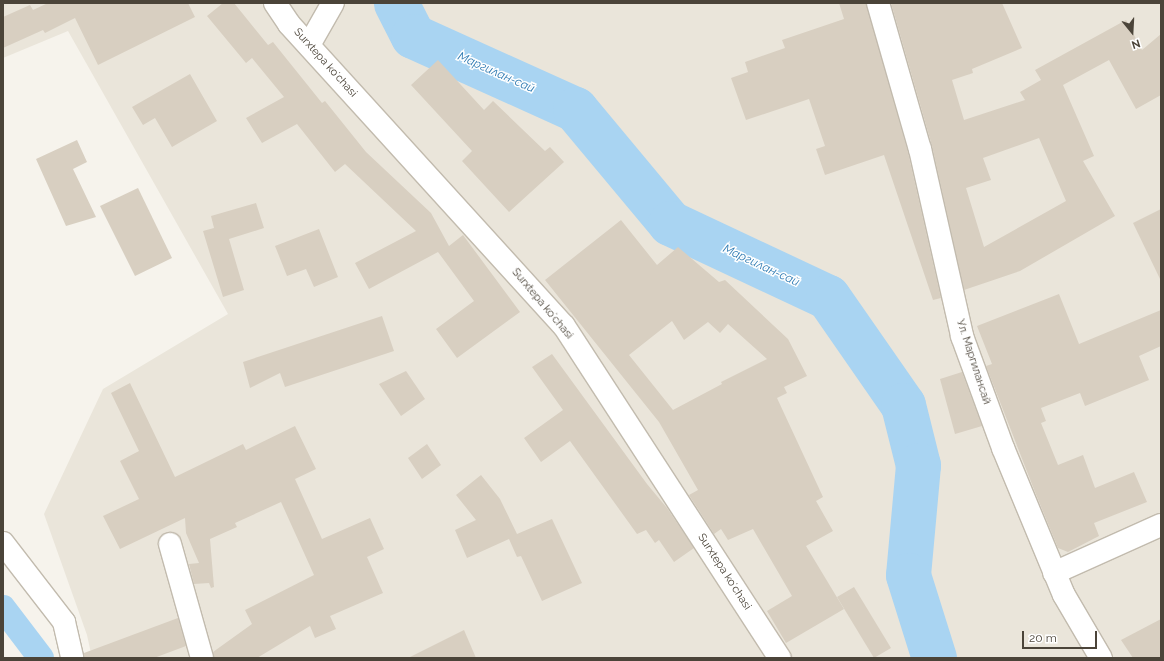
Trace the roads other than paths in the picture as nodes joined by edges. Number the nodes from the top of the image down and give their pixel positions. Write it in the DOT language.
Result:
graph roads {
  1 [pos="275,3"];
  2 [pos="333,3"];
  3 [pos="878,3"];
  4 [pos="309,45"];
  5 [pos="1161,525"];
  6 [pos="3,543"];
  7 [pos="170,544"];
  8 [pos="1054,573"];
  9 [pos="72,658"];
  10 [pos="202,658"];
  11 [pos="780,658"];
  12 [pos="1101,658"];
  1 -- 4 [label="street, Surxtepa koʻchasi"];
  2 -- 4 [label="street"];
  3 -- 8 [label="street, Ул. Маргилансай"];
  4 -- 11 [label="street, Surxtepa koʻchasi"];
  5 -- 8 [label="street"];
  6 -- 9 [label="street"];
  7 -- 10 [label="street"];
  8 -- 12 [label="street, Ул. Маргилансай"];
}
